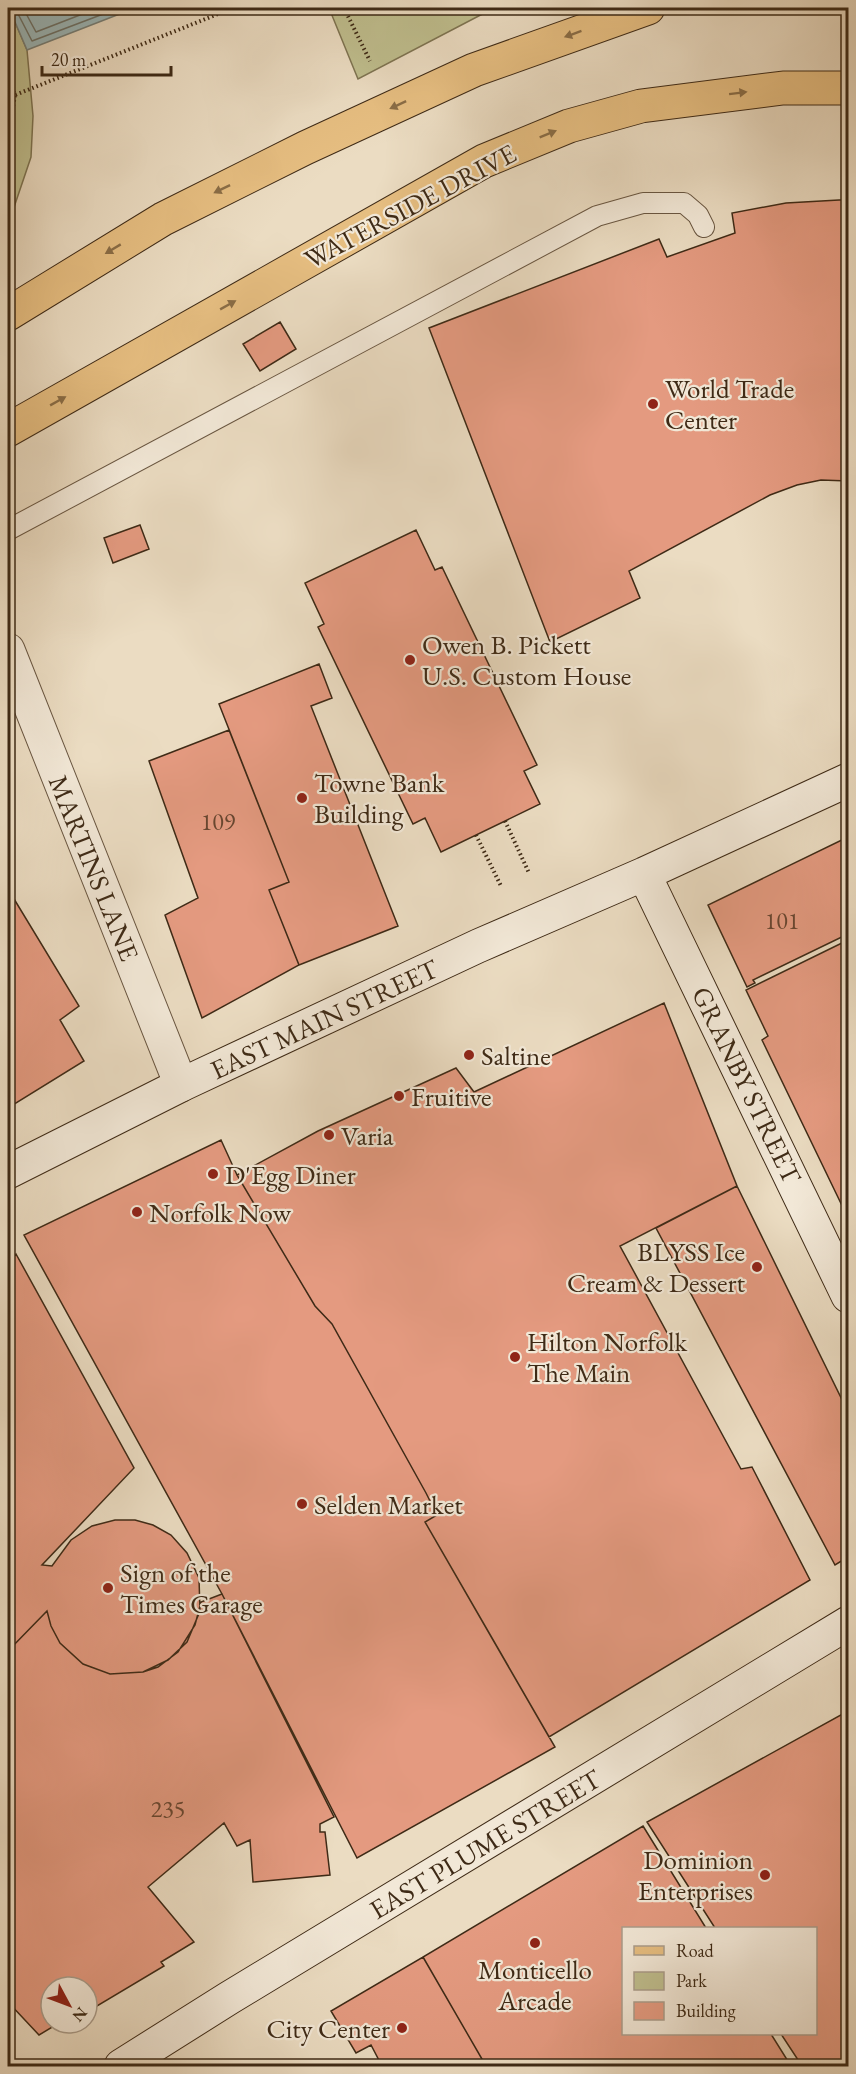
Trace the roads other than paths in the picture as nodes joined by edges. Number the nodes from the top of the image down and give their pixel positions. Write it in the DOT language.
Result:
graph roads {
  1 [pos="648,8"];
  2 [pos="849,88"];
  3 [pos="704,227"];
  4 [pos="8,314"];
  5 [pos="8,430"];
  6 [pos="8,530"];
  7 [pos="8,650"];
  8 [pos="849,780"];
  9 [pos="644,874"];
  10 [pos="181,1085"];
  11 [pos="8,1172"];
  12 [pos="849,1296"];
  13 [pos="849,1623"];
  14 [pos="121,2067"];
  1 -- 4 [label="main road, one-way"];
  5 -- 2 [label="main road, WATERSIDE DRIVE, one-way"];
  3 -- 6 [label="lane"];
  7 -- 10 [label="street, MARTINS LANE"];
  8 -- 9 [label="street, EAST MAIN STREET"];
  9 -- 10 [label="street, EAST MAIN STREET"];
  9 -- 12 [label="street, GRANBY STREET"];
  10 -- 11 [label="street, EAST MAIN STREET"];
  13 -- 14 [label="street, EAST PLUME STREET"];
}
